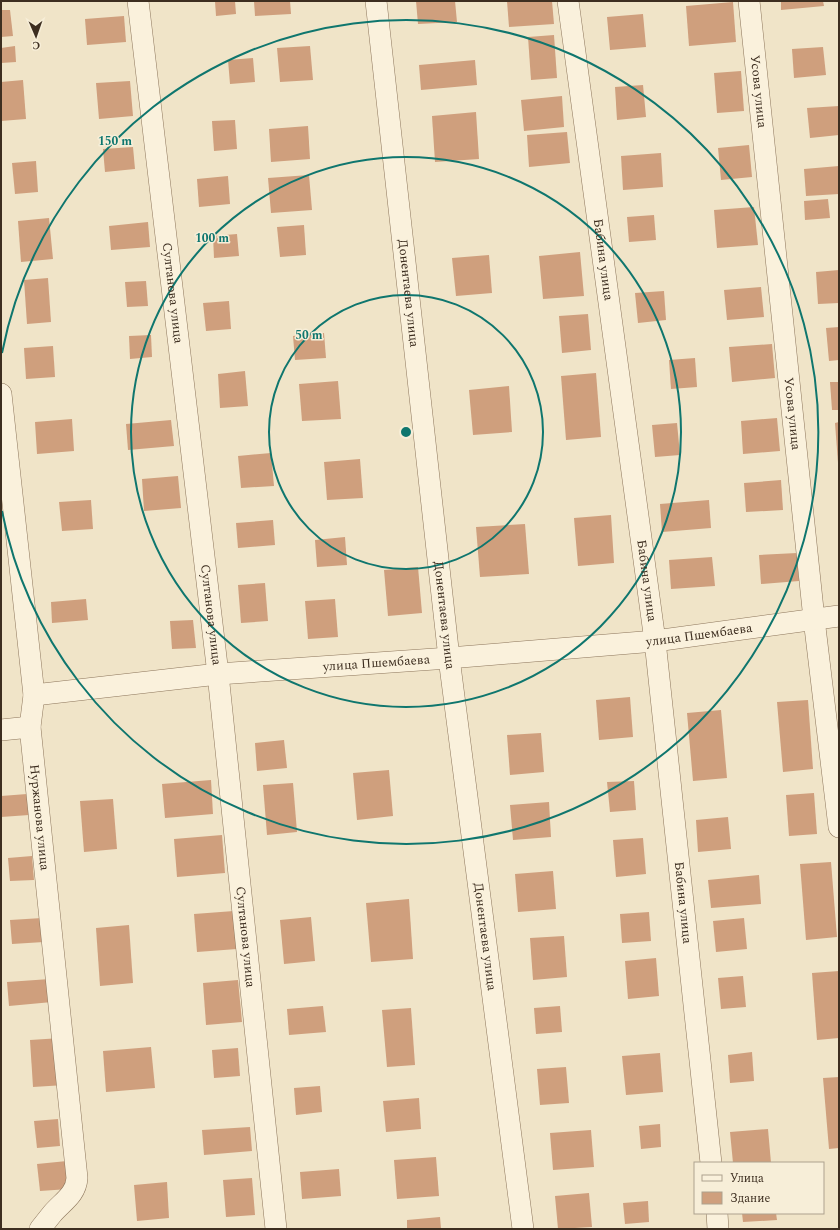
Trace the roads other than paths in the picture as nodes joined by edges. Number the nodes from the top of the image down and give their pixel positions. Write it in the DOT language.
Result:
graph roads {
  1 [pos="138,1"];
  2 [pos="376,1"];
  3 [pos="568,1"];
  4 [pos="749,1"];
  5 [pos="1,394"];
  6 [pos="839,616"];
  7 [pos="814,619"];
  8 [pos="654,640"];
  9 [pos="449,658"];
  10 [pos="218,674"];
  11 [pos="34,695"];
  12 [pos="30,727"];
  13 [pos="1,730"];
  14 [pos="839,827"];
  15 [pos="711,1162"];
  16 [pos="717,1214"];
  17 [pos="40,1229"];
  18 [pos="276,1229"];
  19 [pos="523,1229"];
  20 [pos="718,1229"];
  1 -- 10 [label="street, Султанова улица"];
  2 -- 9 [label="street, Донентаева улица"];
  3 -- 8 [label="street, Бабина улица"];
  4 -- 7 [label="street, Усова улица"];
  5 -- 11 [label="street, Нуржанова улица"];
  6 -- 7 [label="street, улица Пшембаева"];
  7 -- 8 [label="street, улица Пшембаева"];
  7 -- 14 [label="street, Усова улица"];
  8 -- 9 [label="street, улица Пшембаева"];
  8 -- 15 [label="street, Бабина улица"];
  9 -- 10 [label="street, улица Пшембаева"];
  9 -- 19 [label="street, Донентаева улица"];
  10 -- 11 [label="street, улица Пшембаева"];
  10 -- 18 [label="street, Султанова улица"];
  11 -- 12 [label="street, Нуржанова улица"];
  12 -- 13 [label="street"];
  12 -- 17 [label="street, Нуржанова улица"];
  16 -- 20 [label="street"];
}
